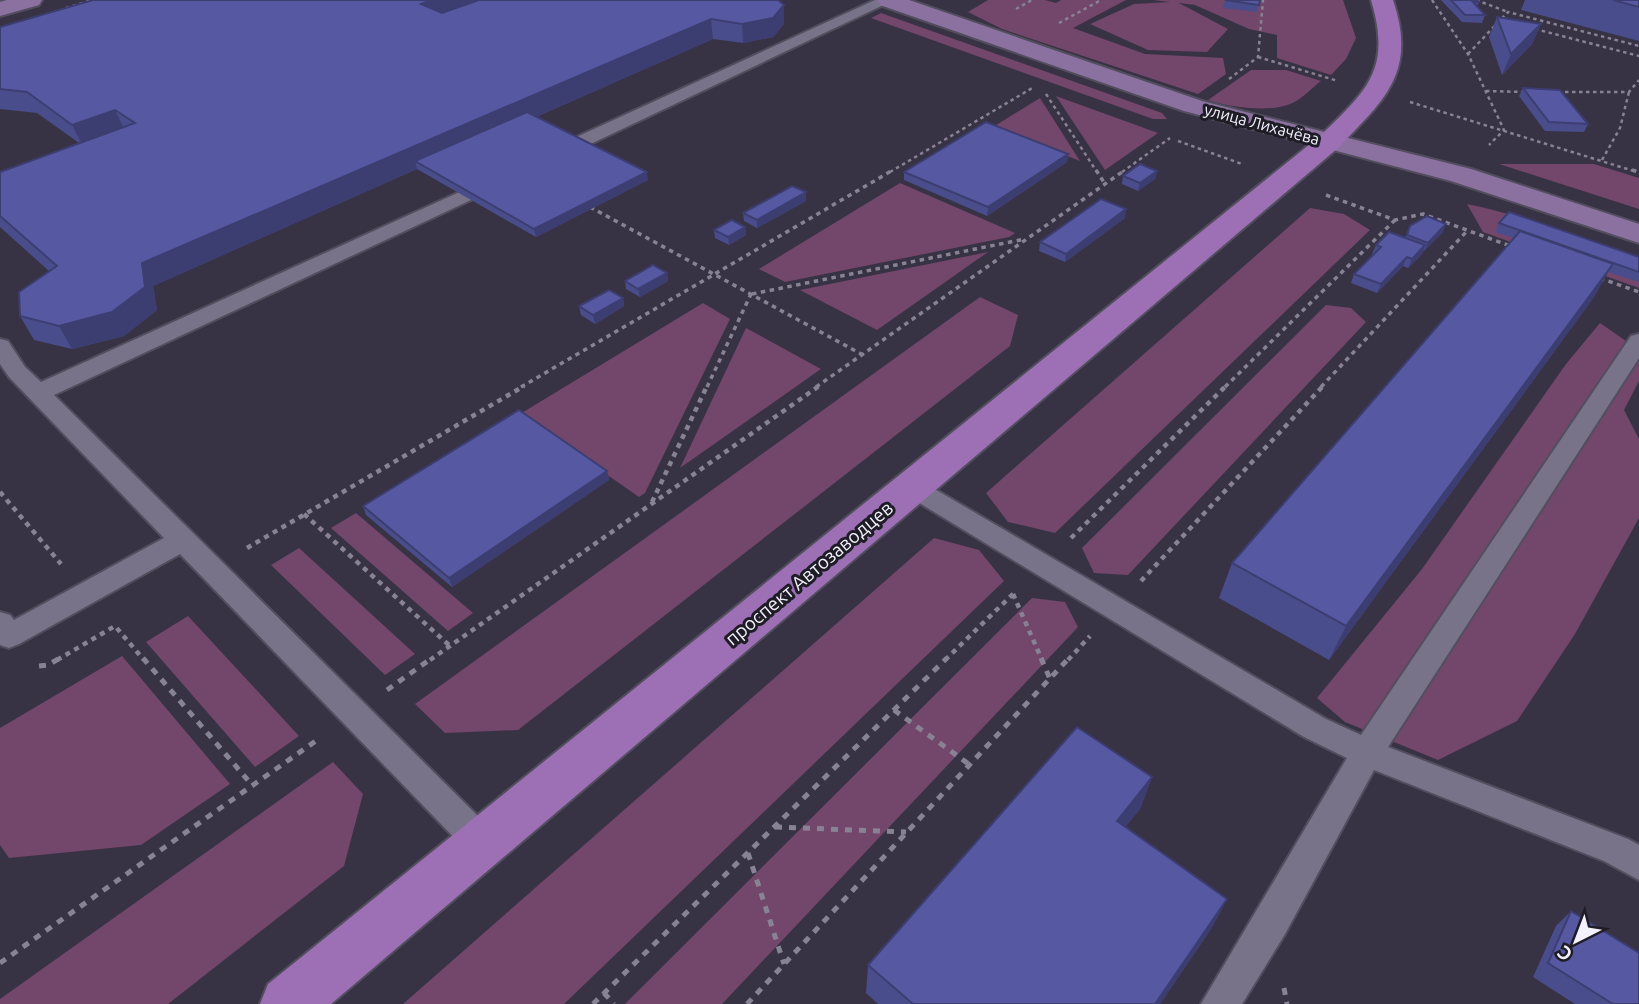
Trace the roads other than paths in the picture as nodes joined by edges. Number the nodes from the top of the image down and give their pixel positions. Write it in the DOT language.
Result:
graph roads {
  1 [pos="31,0"];
  2 [pos="888,0"];
  3 [pos="1382,0"];
  4 [pos="0,9"];
  5 [pos="1329,142"];
  6 [pos="576,144"];
  7 [pos="464,196"];
  8 [pos="1639,234"];
  9 [pos="1639,341"];
  10 [pos="0,346"];
  11 [pos="38,393"];
  12 [pos="912,487"];
  13 [pos="182,540"];
  14 [pos="0,623"];
  15 [pos="354,713"];
  16 [pos="1367,753"];
  17 [pos="482,843"];
  18 [pos="1639,864"];
  19 [pos="288,1004"];
  20 [pos="1220,1004"];
  1 -- 4 [label="main road"];
  2 -- 5 [label="main road, улица Лихачёва"];
  2 -- 6 [label="lane"];
  3 -- 5 [label="main road, проспект Автозаводцев"];
  5 -- 8 [label="main road, улица Лихачёва"];
  5 -- 12 [label="main road, проспект Автозаводцев"];
  7 -- 11 [label="lane"];
  9 -- 16 [label="lane"];
  10 -- 11 [label="lane"];
  11 -- 13 [label="lane"];
  12 -- 16 [label="lane"];
  12 -- 17 [label="main road, проспект Автозаводцев"];
  13 -- 14 [label="lane"];
  13 -- 15 [label="lane"];
  15 -- 17 [label="lane"];
  16 -- 18 [label="lane"];
  16 -- 20 [label="lane"];
  17 -- 19 [label="main road, проспект Автозаводцев"];
}
